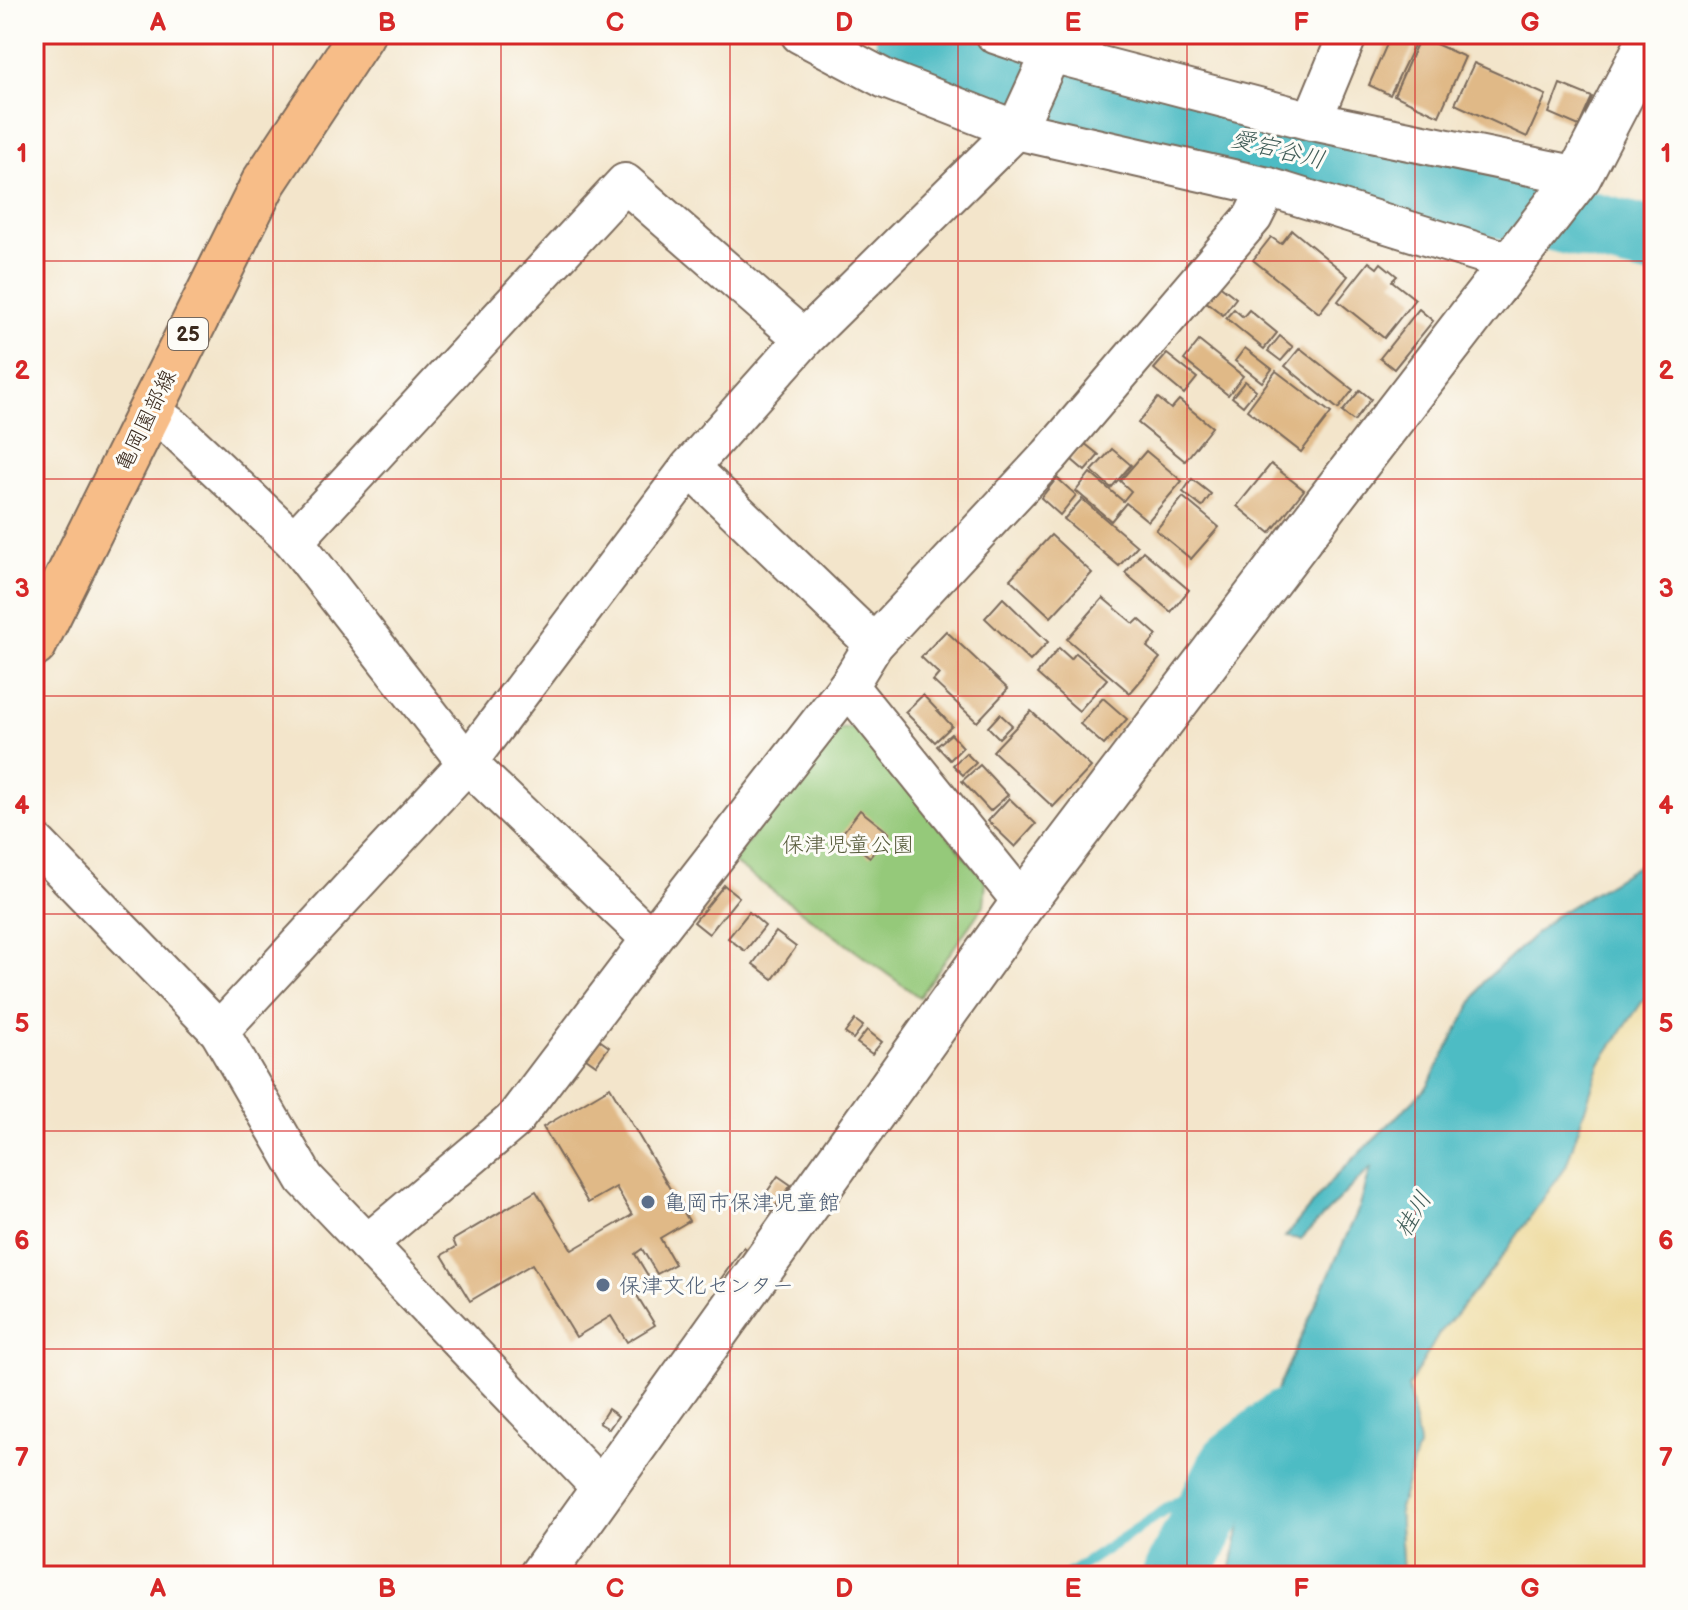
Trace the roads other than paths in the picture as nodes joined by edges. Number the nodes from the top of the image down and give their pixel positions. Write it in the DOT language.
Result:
graph roads {
  1 [pos="362,34"];
  2 [pos="800,34"];
  3 [pos="995,34"];
  4 [pos="1348,34"];
  5 [pos="1653,34"];
  6 [pos="1051,53"];
  7 [pos="1312,121"];
  8 [pos="1019,125"];
  9 [pos="1574,182"];
  10 [pos="1268,187"];
  11 [pos="1521,253"];
  12 [pos="804,339"];
  13 [pos="150,411"];
  14 [pos="690,467"];
  15 [pos="294,541"];
  16 [pos="874,644"];
  17 [pos="34,645"];
  18 [pos="848,686"];
  19 [pos="467,763"];
  20 [pos="34,841"];
  21 [pos="1023,903"];
  22 [pos="651,939"];
  23 [pos="219,1031"];
  24 [pos="367,1244"];
  25 [pos="603,1490"];
  26 [pos="541,1576"];
  1 -- 13 [label="main road, 亀岡園部線 / 25"];
  2 -- 8 [label="street"];
  3 -- 6 [label="street"];
  4 -- 7 [label="street"];
  5 -- 9 [label="street"];
  6 -- 7 [label="street"];
  6 -- 8 [label="street"];
  7 -- 9 [label="street"];
  8 -- 10 [label="street"];
  8 -- 12 [label="street"];
  9 -- 11 [label="street"];
  10 -- 11 [label="street"];
  10 -- 16 [label="street"];
  11 -- 21 [label="street"];
  12 -- 14 [label="street"];
  12 -- 15 [label="street"];
  13 -- 15 [label="street"];
  13 -- 17 [label="main road, 亀岡園部線 / 25"];
  14 -- 16 [label="street"];
  14 -- 19 [label="street"];
  15 -- 19 [label="street"];
  16 -- 18 [label="street"];
  18 -- 21 [label="street"];
  18 -- 22 [label="street"];
  19 -- 22 [label="street"];
  19 -- 23 [label="street"];
  20 -- 23 [label="street"];
  21 -- 25 [label="street"];
  22 -- 24 [label="street"];
  23 -- 24 [label="street"];
  24 -- 25 [label="street"];
  25 -- 26 [label="street"];
}
